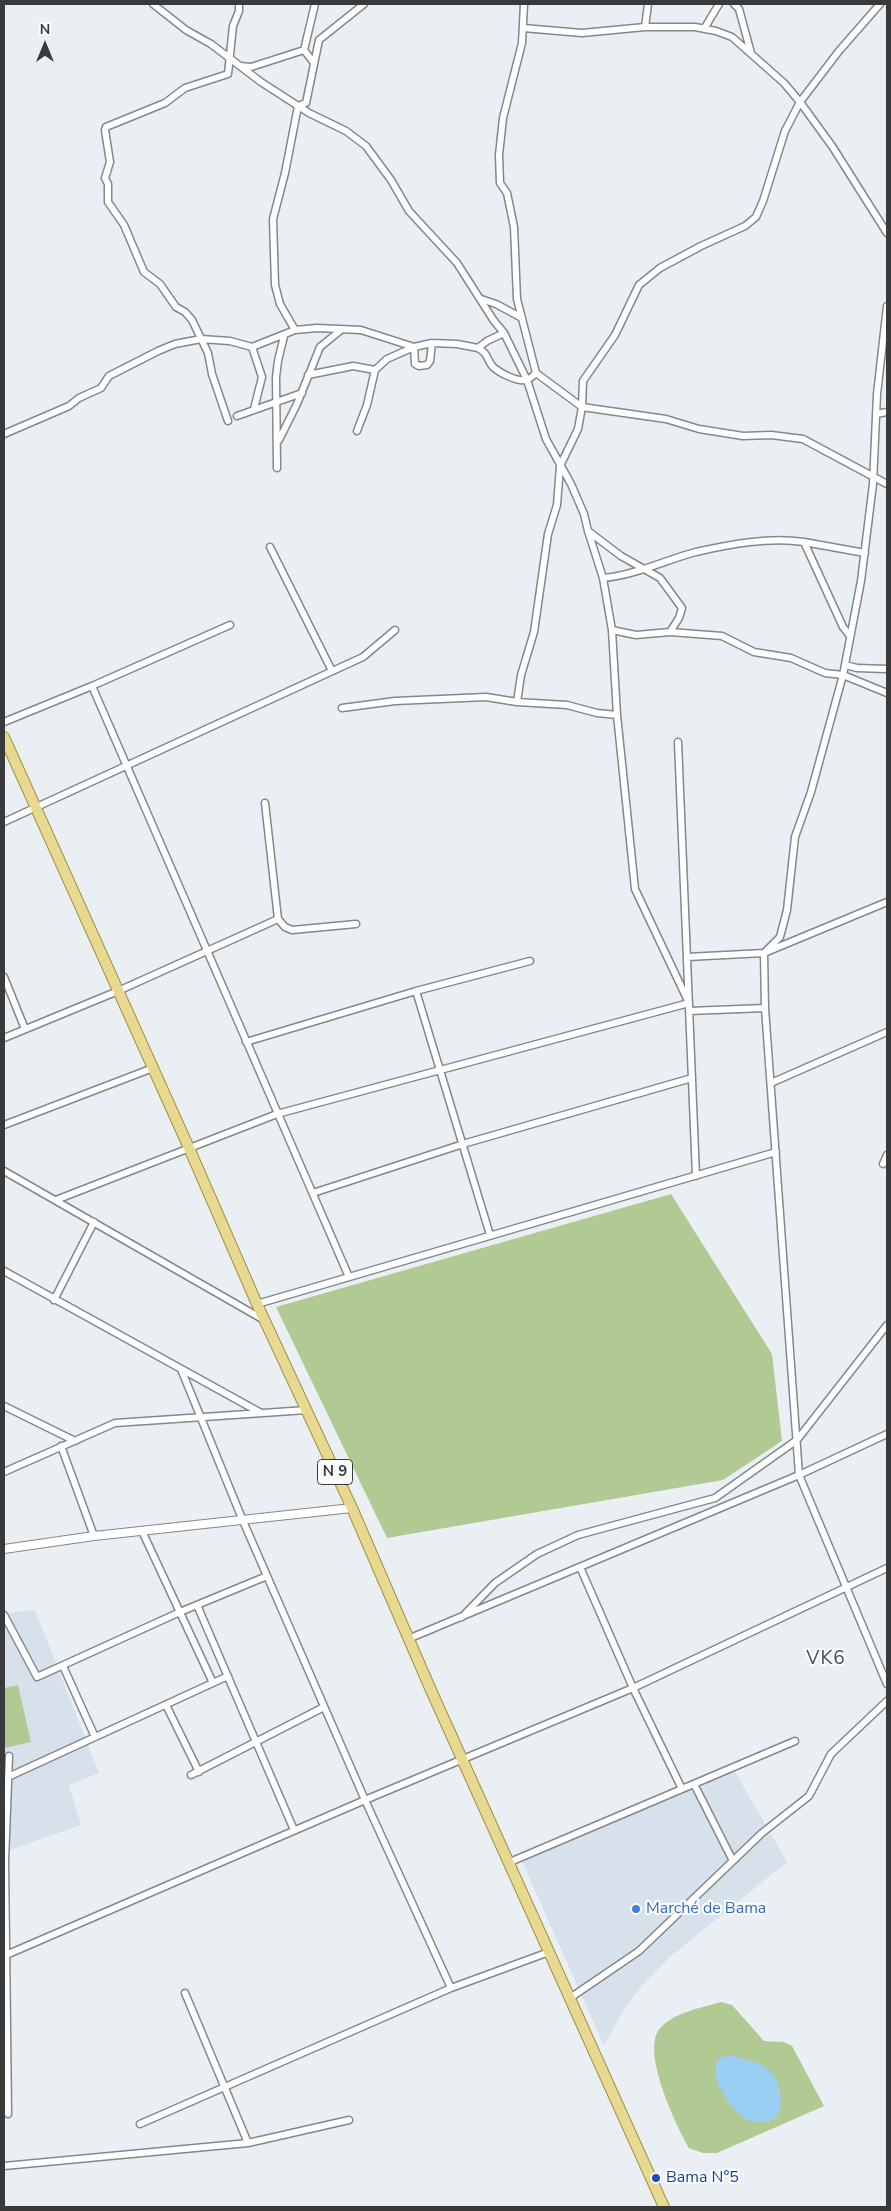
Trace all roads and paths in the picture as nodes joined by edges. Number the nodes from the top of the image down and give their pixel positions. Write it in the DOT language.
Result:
graph roads {
  1 [pos="153,4"];
  2 [pos="239,4"];
  3 [pos="315,4"];
  4 [pos="364,4"];
  5 [pos="524,4"];
  6 [pos="648,4"];
  7 [pos="720,4"];
  8 [pos="734,4"];
  9 [pos="880,4"];
  10 [pos="646,27"];
  11 [pos="523,28"];
  12 [pos="704,29"];
  13 [pos="304,50"];
  14 [pos="752,55"];
  15 [pos="229,58"];
  16 [pos="314,63"];
  17 [pos="238,65"];
  18 [pos="800,102"];
  19 [pos="298,106"];
  20 [pos="887,233"];
  21 [pos="481,299"];
  22 [pos="887,306"];
  23 [pos="522,318"];
  24 [pos="295,330"];
  25 [pos="341,330"];
  26 [pos="504,333"];
  27 [pos="284,336"];
  28 [pos="200,339"];
  29 [pos="432,343"];
  30 [pos="414,346"];
  31 [pos="252,348"];
  32 [pos="478,348"];
  33 [pos="375,370"];
  34 [pos="536,373"];
  35 [pos="308,375"];
  36 [pos="527,380"];
  37 [pos="302,392"];
  38 [pos="277,401"];
  39 [pos="582,407"];
  40 [pos="254,409"];
  41 [pos="887,412"];
  42 [pos="876,414"];
  43 [pos="237,416"];
  44 [pos="228,421"];
  45 [pos="357,431"];
  46 [pos="4,434"];
  47 [pos="278,443"];
  48 [pos="560,466"];
  49 [pos="277,468"];
  50 [pos="874,477"];
  51 [pos="887,484"];
  52 [pos="588,531"];
  53 [pos="804,542"];
  54 [pos="270,547"];
  55 [pos="864,553"];
  56 [pos="646,569"];
  57 [pos="603,578"];
  58 [pos="230,625"];
  59 [pos="395,630"];
  60 [pos="612,630"];
  61 [pos="670,632"];
  62 [pos="850,636"];
  63 [pos="845,665"];
  64 [pos="887,669"];
  65 [pos="332,671"];
  66 [pos="843,675"];
  67 [pos="92,686"];
  68 [pos="887,693"];
  69 [pos="516,702"];
  70 [pos="342,708"];
  71 [pos="617,715"];
  72 [pos="4,722"];
  73 [pos="4,737"];
  74 [pos="678,742"];
  75 [pos="126,766"];
  76 [pos="265,803"];
  77 [pos="37,808"];
  78 [pos="4,822"];
  79 [pos="887,902"];
  80 [pos="278,919"];
  81 [pos="356,924"];
  82 [pos="207,952"];
  83 [pos="764,953"];
  84 [pos="687,957"];
  85 [pos="530,961"];
  86 [pos="4,977"];
  87 [pos="118,991"];
  88 [pos="416,991"];
  89 [pos="689,1003"];
  90 [pos="766,1008"];
  91 [pos="689,1011"];
  92 [pos="25,1029"];
  93 [pos="887,1032"];
  94 [pos="4,1038"];
  95 [pos="246,1042"];
  96 [pos="153,1068"];
  97 [pos="440,1070"];
  98 [pos="692,1078"];
  99 [pos="771,1083"];
  100 [pos="277,1114"];
  101 [pos="4,1125"];
  102 [pos="463,1144"];
  103 [pos="190,1148"];
  104 [pos="776,1152"];
  105 [pos="887,1155"];
  106 [pos="887,1161"];
  107 [pos="4,1171"];
  108 [pos="696,1176"];
  109 [pos="313,1193"];
  110 [pos="56,1200"];
  111 [pos="94,1222"];
  112 [pos="490,1235"];
  113 [pos="5,1274"];
  114 [pos="349,1276"];
  115 [pos="54,1300"];
  116 [pos="257,1304"];
  117 [pos="265,1320"];
  118 [pos="887,1325"];
  119 [pos="181,1370"];
  120 [pos="4,1406"];
  121 [pos="307,1410"];
  122 [pos="262,1413"];
  123 [pos="202,1417"];
  124 [pos="887,1434"];
  125 [pos="797,1440"];
  126 [pos="75,1441"];
  127 [pos="62,1446"];
  128 [pos="4,1472"];
  129 [pos="800,1475"];
  130 [pos="352,1508"];
  131 [pos="243,1521"];
  132 [pos="142,1531"];
  133 [pos="94,1536"];
  134 [pos="4,1549"];
  135 [pos="580,1567"];
  136 [pos="887,1568"];
  137 [pos="267,1576"];
  138 [pos="848,1586"];
  139 [pos="197,1605"];
  140 [pos="180,1612"];
  141 [pos="4,1615"];
  142 [pos="462,1617"];
  143 [pos="408,1639"];
  144 [pos="63,1666"];
  145 [pos="228,1676"];
  146 [pos="213,1683"];
  147 [pos="887,1684"];
  148 [pos="633,1688"];
  149 [pos="887,1701"];
  150 [pos="166,1705"];
  151 [pos="324,1707"];
  152 [pos="95,1737"];
  153 [pos="795,1740"];
  154 [pos="255,1742"];
  155 [pos="9,1756"];
  156 [pos="462,1758"];
  157 [pos="198,1772"];
  158 [pos="191,1775"];
  159 [pos="8,1777"];
  160 [pos="694,1784"];
  161 [pos="682,1789"];
  162 [pos="365,1800"];
  163 [pos="294,1830"];
  164 [pos="4,1861"];
  165 [pos="732,1861"];
  166 [pos="510,1862"];
  167 [pos="550,1952"];
  168 [pos="6,1955"];
  169 [pos="451,1988"];
  170 [pos="185,1992"];
  171 [pos="570,1998"];
  172 [pos="224,2086"];
  173 [pos="8,2114"];
  174 [pos="349,2120"];
  175 [pos="140,2124"];
  176 [pos="248,2143"];
  177 [pos="4,2166"];
  178 [pos="664,2207"];
  1 -- 15 [label="street"];
  2 -- 15 [label="street"];
  3 -- 13 [label="street"];
  4 -- 16 [label="street"];
  5 -- 11 [label="street"];
  6 -- 10 [label="street"];
  7 -- 12 [label="street"];
  8 -- 14 [label="street"];
  9 -- 18 [label="street"];
  10 -- 11 [label="street"];
  10 -- 12 [label="street"];
  11 -- 23 [label="street"];
  12 -- 14 [label="street"];
  13 -- 16 [label="street"];
  13 -- 17 [label="street"];
  14 -- 18 [label="street"];
  15 -- 17 [label="street"];
  15 -- 28 [label="street"];
  16 -- 19 [label="street"];
  17 -- 19 [label="street"];
  18 -- 20 [label="street"];
  18 -- 39 [label="street"];
  19 -- 21 [label="street"];
  19 -- 24 [label="street"];
  21 -- 23 [label="street"];
  21 -- 26 [label="street"];
  22 -- 42 [label="street"];
  23 -- 34 [label="street"];
  24 -- 25 [label="street"];
  24 -- 27 [label="street"];
  25 -- 30 [label="street"];
  25 -- 35 [label="street"];
  26 -- 32 [label="street"];
  26 -- 36 [label="street"];
  27 -- 31 [label="street"];
  27 -- 38 [label="street"];
  28 -- 31 [label="street"];
  28 -- 44 [label="street"];
  28 -- 46 [label="street"];
  29 -- 30 [label="street"];
  29 -- 30 [label="street"];
  29 -- 32 [label="street"];
  30 -- 33 [label="street"];
  31 -- 40 [label="street"];
  32 -- 36 [label="street"];
  33 -- 35 [label="street"];
  33 -- 45 [label="street"];
  34 -- 36 [label="street"];
  34 -- 39 [label="street"];
  35 -- 37 [label="street"];
  36 -- 48 [label="street"];
  37 -- 38 [label="street"];
  37 -- 47 [label="street"];
  38 -- 40 [label="street"];
  38 -- 47 [label="street"];
  39 -- 48 [label="street"];
  39 -- 50 [label="street"];
  40 -- 43 [label="street"];
  41 -- 42 [label="street"];
  42 -- 50 [label="street"];
  47 -- 49 [label="street"];
  48 -- 52 [label="street"];
  48 -- 69 [label="street"];
  50 -- 51 [label="street"];
  50 -- 55 [label="street"];
  52 -- 56 [label="street"];
  52 -- 57 [label="street"];
  53 -- 55 [label="street"];
  53 -- 56 [label="street"];
  53 -- 62 [label="street"];
  54 -- 65 [label="street"];
  55 -- 62 [label="street"];
  56 -- 57 [label="street"];
  56 -- 61 [label="street"];
  57 -- 60 [label="street"];
  58 -- 67 [label="street"];
  59 -- 65 [label="street"];
  60 -- 61 [label="street"];
  60 -- 71 [label="street"];
  61 -- 66 [label="street"];
  62 -- 63 [label="street"];
  63 -- 64 [label="street"];
  63 -- 66 [label="street"];
  65 -- 75 [label="street"];
  66 -- 68 [label="street"];
  66 -- 83 [label="street"];
  67 -- 72 [label="street"];
  67 -- 75 [label="street"];
  69 -- 70 [label="street"];
  69 -- 71 [label="street"];
  71 -- 89 [label="street"];
  73 -- 77 [label="main road, N 9"];
  74 -- 84 [label="street"];
  75 -- 77 [label="street"];
  75 -- 82 [label="street"];
  76 -- 80 [label="street"];
  77 -- 78 [label="street"];
  77 -- 87 [label="main road, N 9"];
  79 -- 83 [label="street"];
  80 -- 81 [label="street"];
  80 -- 82 [label="street"];
  82 -- 87 [label="street"];
  82 -- 95 [label="street"];
  83 -- 84 [label="street"];
  83 -- 90 [label="street"];
  84 -- 89 [label="street"];
  85 -- 88 [label="street"];
  86 -- 92 [label="street"];
  87 -- 92 [label="street"];
  87 -- 96 [label="main road, N 9"];
  88 -- 95 [label="street"];
  88 -- 97 [label="street"];
  89 -- 91 [label="street"];
  89 -- 97 [label="street"];
  90 -- 91 [label="street"];
  90 -- 99 [label="street"];
  91 -- 98 [label="street"];
  92 -- 94 [label="street"];
  93 -- 99 [label="street"];
  95 -- 100 [label="street"];
  96 -- 101 [label="street"];
  96 -- 103 [label="main road, N 9"];
  97 -- 100 [label="street"];
  97 -- 102 [label="street"];
  98 -- 102 [label="street"];
  98 -- 108 [label="street"];
  99 -- 104 [label="street"];
  100 -- 103 [label="street"];
  100 -- 109 [label="street"];
  102 -- 109 [label="street"];
  102 -- 112 [label="street"];
  103 -- 110 [label="street"];
  103 -- 116 [label="main road, N 9"];
  104 -- 108 [label="street"];
  104 -- 125 [label="street"];
  105 -- 106 [label="street"];
  107 -- 110 [label="street"];
  108 -- 112 [label="street"];
  109 -- 114 [label="street"];
  110 -- 111 [label="street"];
  111 -- 115 [label="street"];
  111 -- 117 [label="street"];
  112 -- 114 [label="street"];
  113 -- 115 [label="street"];
  114 -- 116 [label="street"];
  115 -- 119 [label="street"];
  116 -- 117 [label="main road, N 9"];
  117 -- 121 [label="main road, N 9"];
  118 -- 125 [label="street"];
  119 -- 122 [label="street"];
  119 -- 123 [label="street"];
  120 -- 126 [label="street"];
  121 -- 122 [label="street"];
  121 -- 130 [label="main road, N 9"];
  122 -- 123 [label="street"];
  123 -- 126 [label="street"];
  123 -- 131 [label="street"];
  124 -- 129 [label="street"];
  125 -- 129 [label="street"];
  125 -- 142 [label="street"];
  126 -- 127 [label="street"];
  127 -- 128 [label="street"];
  127 -- 133 [label="street"];
  129 -- 135 [label="street"];
  129 -- 138 [label="street"];
  130 -- 131 [label="street"];
  130 -- 143 [label="main road, N 9"];
  131 -- 132 [label="street"];
  131 -- 137 [label="street"];
  132 -- 133 [label="street"];
  132 -- 140 [label="street"];
  133 -- 134 [label="street"];
  135 -- 142 [label="street"];
  135 -- 148 [label="street"];
  136 -- 138 [label="street"];
  137 -- 139 [label="street"];
  137 -- 151 [label="street"];
  138 -- 147 [label="street"];
  138 -- 148 [label="street"];
  139 -- 140 [label="street"];
  139 -- 145 [label="street"];
  140 -- 144 [label="street"];
  140 -- 146 [label="street"];
  141 -- 144 [label="street"];
  142 -- 143 [label="street"];
  143 -- 156 [label="main road, N 9"];
  144 -- 152 [label="street"];
  145 -- 146 [label="street"];
  145 -- 154 [label="street"];
  146 -- 150 [label="street"];
  148 -- 156 [label="street"];
  148 -- 161 [label="street"];
  149 -- 165 [label="street"];
  150 -- 152 [label="street"];
  150 -- 157 [label="street"];
  151 -- 154 [label="street"];
  151 -- 162 [label="street"];
  152 -- 159 [label="street"];
  153 -- 160 [label="street"];
  154 -- 157 [label="street"];
  154 -- 163 [label="street"];
  155 -- 159 [label="street"];
  156 -- 162 [label="street"];
  156 -- 166 [label="main road, N 9"];
  157 -- 158 [label="street"];
  159 -- 164 [label="street"];
  160 -- 161 [label="street"];
  160 -- 165 [label="street"];
  161 -- 166 [label="street"];
  162 -- 163 [label="street"];
  162 -- 169 [label="street"];
  163 -- 168 [label="street"];
  164 -- 168 [label="street"];
  165 -- 171 [label="street"];
  166 -- 167 [label="main road, N 9"];
  167 -- 169 [label="street"];
  167 -- 171 [label="main road, N 9"];
  168 -- 173 [label="street"];
  169 -- 172 [label="street"];
  170 -- 172 [label="street"];
  171 -- 178 [label="main road, N 9"];
  172 -- 175 [label="street"];
  172 -- 176 [label="street"];
  174 -- 176 [label="street"];
  176 -- 177 [label="street"];
}
